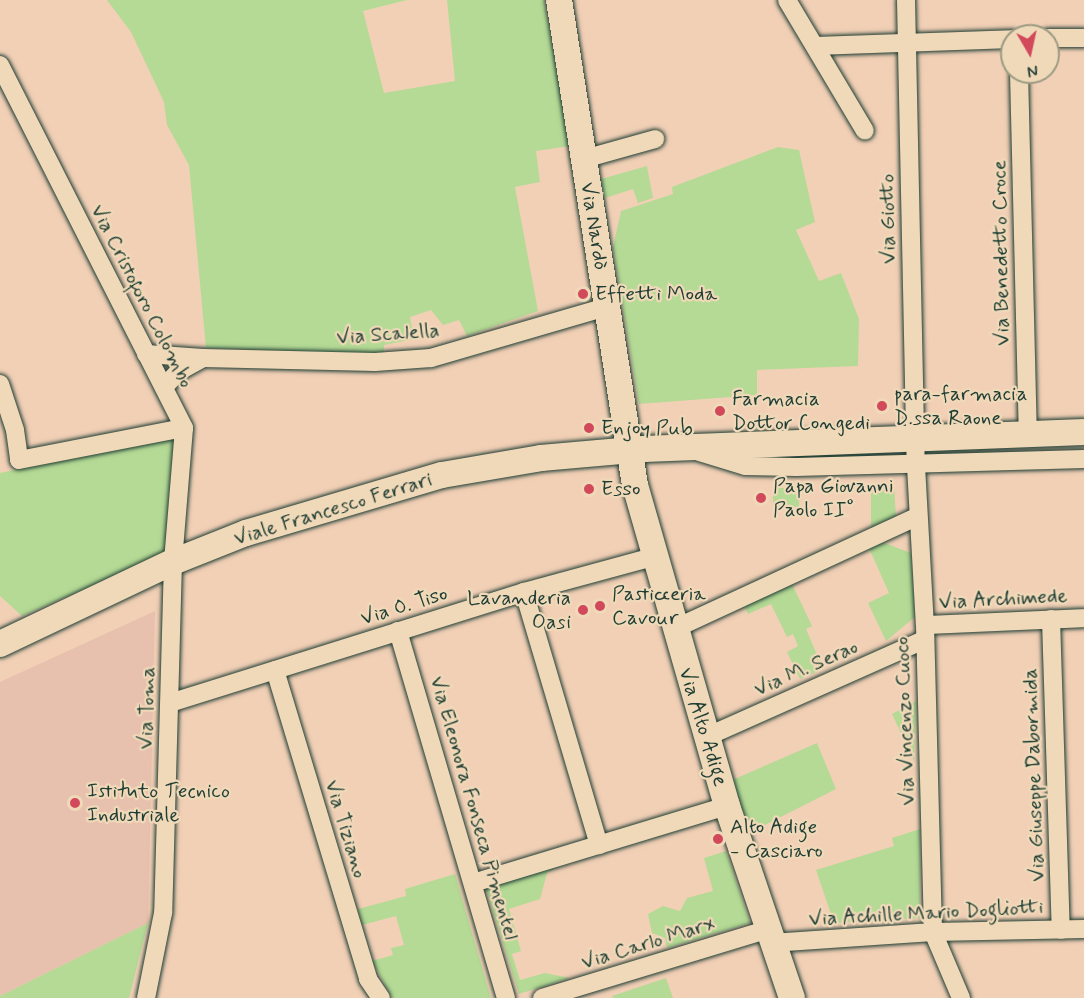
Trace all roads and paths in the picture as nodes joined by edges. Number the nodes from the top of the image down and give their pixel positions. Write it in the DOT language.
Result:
graph roads {
  1 [pos="559,0"];
  2 [pos="787,0"];
  3 [pos="906,0"];
  4 [pos="1060,38"];
  5 [pos="1084,38"];
  6 [pos="1000,40"];
  7 [pos="908,44"];
  8 [pos="815,46"];
  9 [pos="0,64"];
  10 [pos="1019,84"];
  11 [pos="865,131"];
  12 [pos="655,139"];
  13 [pos="584,159"];
  14 [pos="606,307"];
  15 [pos="146,354"];
  16 [pos="203,358"];
  17 [pos="0,384"];
  18 [pos="164,387"];
  19 [pos="184,428"];
  20 [pos="1084,432"];
  21 [pos="1028,434"];
  22 [pos="915,438"];
  23 [pos="686,448"];
  24 [pos="629,451"];
  25 [pos="1084,459"];
  26 [pos="916,465"];
  27 [pos="918,516"];
  28 [pos="653,557"];
  29 [pos="173,562"];
  30 [pos="524,592"];
  31 [pos="1084,618"];
  32 [pos="1051,619"];
  33 [pos="674,629"];
  34 [pos="398,631"];
  35 [pos="924,632"];
  36 [pos="0,644"];
  37 [pos="275,670"];
  38 [pos="170,703"];
  39 [pos="706,737"];
  40 [pos="727,806"];
  41 [pos="599,845"];
  42 [pos="473,883"];
  43 [pos="1084,929"];
  44 [pos="1061,930"];
  45 [pos="933,933"];
  46 [pos="768,937"];
  47 [pos="146,998"];
  48 [pos="381,998"];
  49 [pos="506,998"];
  50 [pos="543,998"];
  51 [pos="792,998"];
  52 [pos="961,998"];
  1 -- 13 [label="street, Via Nardò"];
  2 -- 8 [label="street"];
  3 -- 7 [label="street, Via Giotto"];
  4 -- 5 [label="street"];
  6 -- 7 [label="street"];
  7 -- 8 [label="street"];
  7 -- 22 [label="street, Via Giotto"];
  8 -- 11 [label="street"];
  9 -- 15 [label="street, Via Cristoforo Colombo"];
  10 -- 21 [label="street, Via Benedetto Croce"];
  12 -- 13 [label="street"];
  13 -- 14 [label="street, Via Nardò"];
  14 -- 16 [label="street, Via Scalella"];
  14 -- 24 [label="street, Via Nardò"];
  15 -- 16 [label="street, Via Scalella"];
  15 -- 18 [label="street, Via Cristoforo Colombo"];
  16 -- 18 [label="street"];
  17 -- 19 [label="street"];
  18 -- 19 [label="street, Via Cristoforo Colombo"];
  19 -- 29 [label="street"];
  20 -- 21 [label="street, Viale Francesco Ferrari"];
  21 -- 22 [label="street, Viale Francesco Ferrari"];
  22 -- 23 [label="street, Viale Francesco Ferrari"];
  22 -- 26 [label="street, Via Vincenzo Cuoco"];
  23 -- 24 [label="street, Viale Francesco Ferrari"];
  23 -- 26 [label="street, Viale Francesco Ferrari"];
  24 -- 28 [label="street, Via Alto Adige"];
  24 -- 29 [label="street, Viale Francesco Ferrari"];
  25 -- 26 [label="street, Viale Francesco Ferrari"];
  26 -- 27 [label="street, Via Vincenzo Cuoco"];
  27 -- 33 [label="street"];
  27 -- 35 [label="street, Via Vincenzo Cuoco"];
  28 -- 30 [label="street, Via O. Tiso"];
  28 -- 33 [label="street, Via Alto Adige"];
  29 -- 36 [label="street, Viale Francesco Ferrari"];
  29 -- 38 [label="street, Via Toma"];
  30 -- 34 [label="street, Via O. Tiso"];
  30 -- 41 [label="street"];
  31 -- 32 [label="street, Via Archimede"];
  32 -- 35 [label="street, Via Archimede"];
  32 -- 44 [label="street, Via Giuseppe Dabormida"];
  33 -- 39 [label="street, Via Alto Adige"];
  34 -- 37 [label="street, Via O. Tiso"];
  34 -- 42 [label="street, Via Eleonora Fonseca Pimentel"];
  35 -- 39 [label="street, Via M. Serao"];
  35 -- 45 [label="street, Via Vincenzo Cuoco"];
  37 -- 38 [label="street, Via O. Tiso"];
  37 -- 48 [label="street, Via Tiziano"];
  38 -- 47 [label="street, Via Toma"];
  39 -- 40 [label="street, Via Alto Adige"];
  40 -- 41 [label="street"];
  40 -- 46 [label="street, Via Alto Adige"];
  41 -- 42 [label="street"];
  42 -- 49 [label="street, Via Eleonora Fonseca Pimentel"];
  43 -- 44 [label="street, Via Achille Mario Dogliotti"];
  44 -- 45 [label="street, Via Achille Mario Dogliotti"];
  45 -- 46 [label="street, Via Achille Mario Dogliotti"];
  45 -- 52 [label="street, Via Vincenzo Cuoco"];
  46 -- 50 [label="street, Via Carlo Marx"];
  46 -- 51 [label="street, Via Alto Adige"];
}
